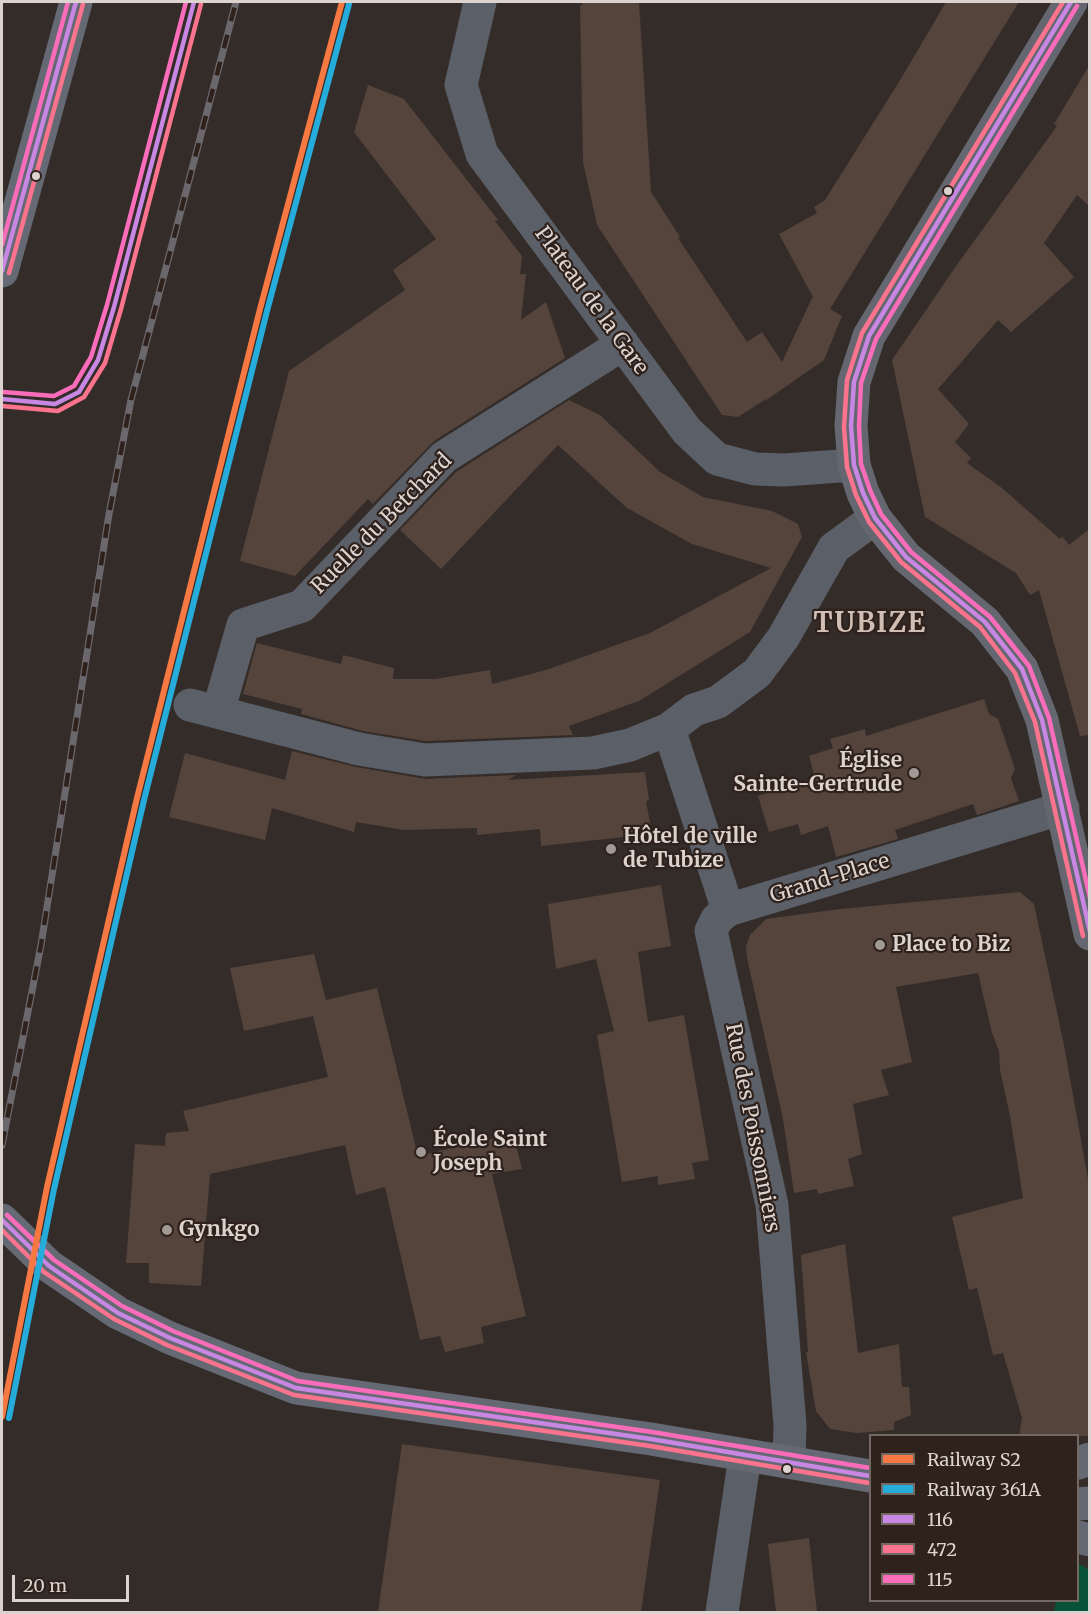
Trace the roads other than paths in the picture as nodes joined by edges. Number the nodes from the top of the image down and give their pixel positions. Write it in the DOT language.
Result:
graph roads {
  1 [pos="76,2"];
  2 [pos="480,2"];
  3 [pos="1071,2"];
  4 [pos="2,271"];
  5 [pos="623,344"];
  6 [pos="854,465"];
  7 [pos="875,518"];
  8 [pos="669,729"];
  9 [pos="1063,808"];
  10 [pos="1084,881"];
  11 [pos="728,910"];
  12 [pos="1089,934"];
  13 [pos="2,1220"];
  14 [pos="745,1456"];
  15 [pos="789,1462"];
  16 [pos="869,1476"];
  17 [pos="722,1612"];
  1 -- 4 [label="main road"];
  2 -- 5 [label="street, Plateau de la Gare"];
  3 -- 6 [label="main road"];
  5 -- 6 [label="street, Plateau de la Gare"];
  5 -- 8 [label="street, Ruelle du Betchard"];
  6 -- 7 [label="main road"];
  7 -- 8 [label="street"];
  7 -- 9 [label="main road"];
  8 -- 11 [label="street"];
  9 -- 10 [label="main road"];
  9 -- 11 [label="street, Grand-Place"];
  10 -- 12 [label="main road"];
  11 -- 15 [label="street, Rue des Poissonniers"];
  13 -- 14 [label="main road"];
  14 -- 15 [label="main road"];
  14 -- 17 [label="street"];
  15 -- 16 [label="main road"];
}
